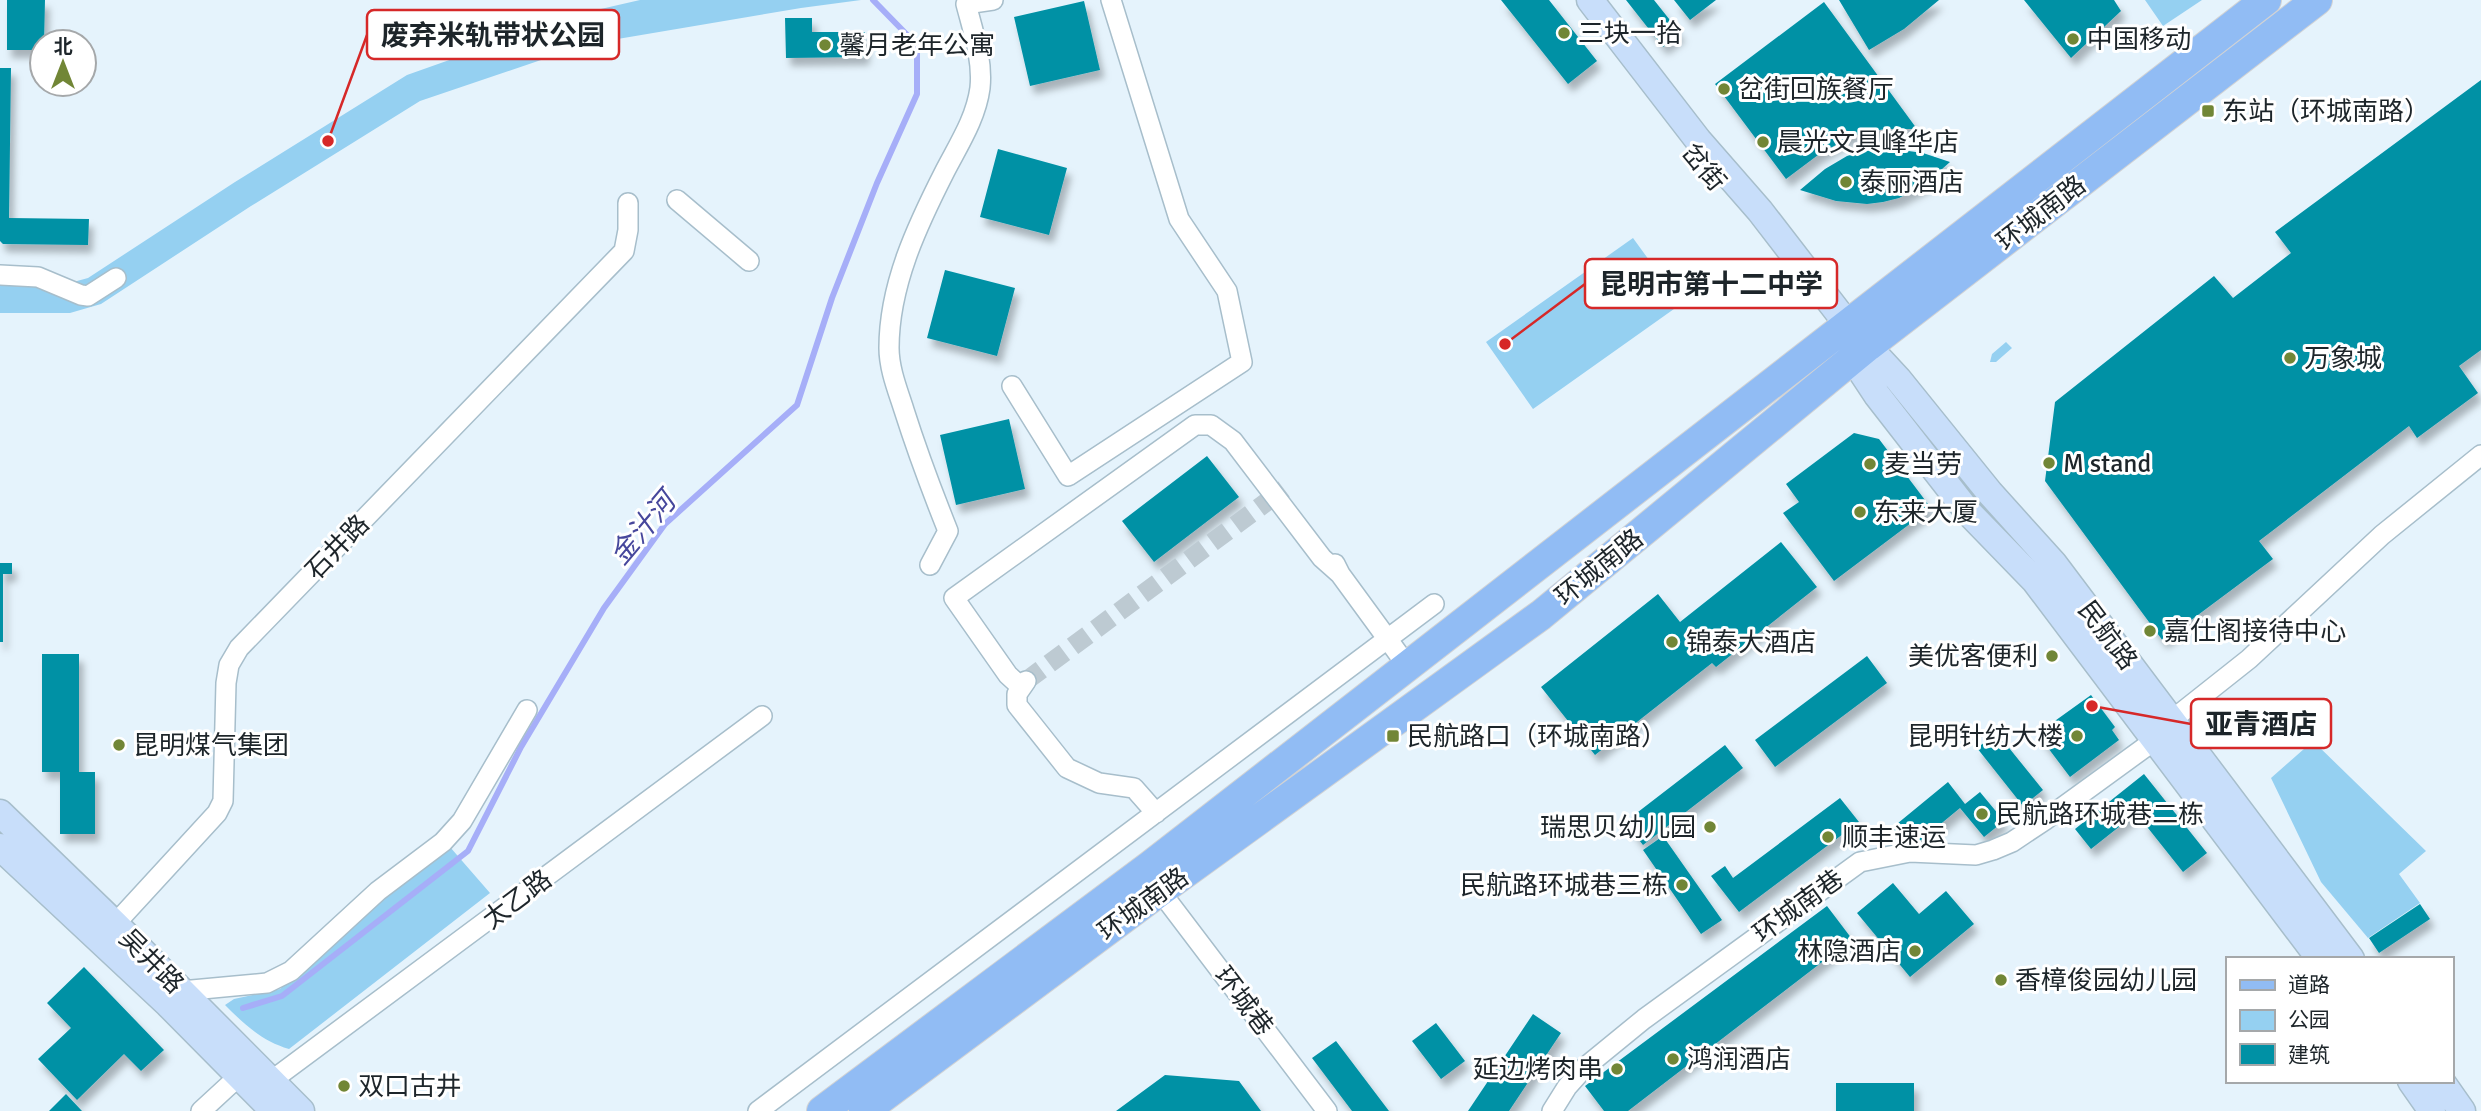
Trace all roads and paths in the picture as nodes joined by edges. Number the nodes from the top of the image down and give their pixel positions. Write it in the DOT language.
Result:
graph roads {
  1 [pos="993,0"];
  2 [pos="1111,0"];
  3 [pos="1572,0"];
  4 [pos="1590,0"];
  5 [pos="2266,0"];
  6 [pos="2317,0"];
  7 [pos="677,200"];
  8 [pos="628,203"];
  9 [pos="749,261"];
  10 [pos="0,275"];
  11 [pos="116,278"];
  12 [pos="1851,341"];
  13 [pos="1012,386"];
  14 [pos="2481,455"];
  15 [pos="1284,489"];
  16 [pos="930,565"];
  17 [pos="1340,574"];
  18 [pos="1434,604"];
  19 [pos="1388,639"];
  20 [pos="1408,667"];
  21 [pos="527,710"];
  22 [pos="762,716"];
  23 [pos="2163,730"];
  24 [pos="0,813"];
  25 [pos="1156,813"];
  26 [pos="0,848"];
  27 [pos="1160,891"];
  28 [pos="115,923"];
  29 [pos="2319,957"];
  30 [pos="2349,957"];
  31 [pos="181,991"];
  32 [pos="239,1076"];
  33 [pos="271,1081"];
  34 [pos="2411,1083"];
  35 [pos="2442,1083"];
  36 [pos="201,1111"];
  37 [pos="274,1111"];
  38 [pos="301,1111"];
  39 [pos="758,1111"];
  40 [pos="822,1111"];
  41 [pos="864,1111"];
  42 [pos="1327,1111"];
  43 [pos="1552,1111"];
  44 [pos="2432,1111"];
  45 [pos="2462,1111"];
  1 -- 16 [label="street"];
  2 -- 13 [label="street"];
  3 -- 12 [label="street, 岔街"];
  4 -- 12 [label="street, 岔街"];
  5 -- 12 [label="main road, 环城南路"];
  6 -- 12 [label="main road, 环城南路"];
  7 -- 9 [label="street"];
  8 -- 28 [label="street, 石井路"];
  10 -- 11 [label="street"];
  12 -- 20 [label="main road, 环城南路"];
  12 -- 23 [label="street, 民航路"];
  12 -- 27 [label="main road, 环城南路"];
  14 -- 23 [label="street, 环城南巷"];
  15 -- 17 [label="street"];
  17 -- 19 [label="street"];
  17 -- 25 [label="street"];
  18 -- 19 [label="street"];
  19 -- 20 [label="street"];
  19 -- 25 [label="street"];
  20 -- 40 [label="main road, 环城南路"];
  21 -- 31 [label="street"];
  22 -- 33 [label="street, 太乙路"];
  23 -- 29 [label="street, 民航路"];
  23 -- 30 [label="street, 民航路"];
  23 -- 43 [label="street, 环城南巷"];
  24 -- 28 [label="street, 吴井路"];
  25 -- 39 [label="street"];
  26 -- 32 [label="street, 吴井路"];
  27 -- 41 [label="main road, 环城南路"];
  27 -- 42 [label="street, 环城巷"];
  28 -- 31 [label="street, 吴井路"];
  31 -- 33 [label="street, 吴井路"];
  32 -- 36 [label="street"];
  32 -- 37 [label="street, 吴井路"];
  33 -- 38 [label="street, 吴井路"];
  34 -- 44 [label="street"];
  35 -- 45 [label="street"];
}
